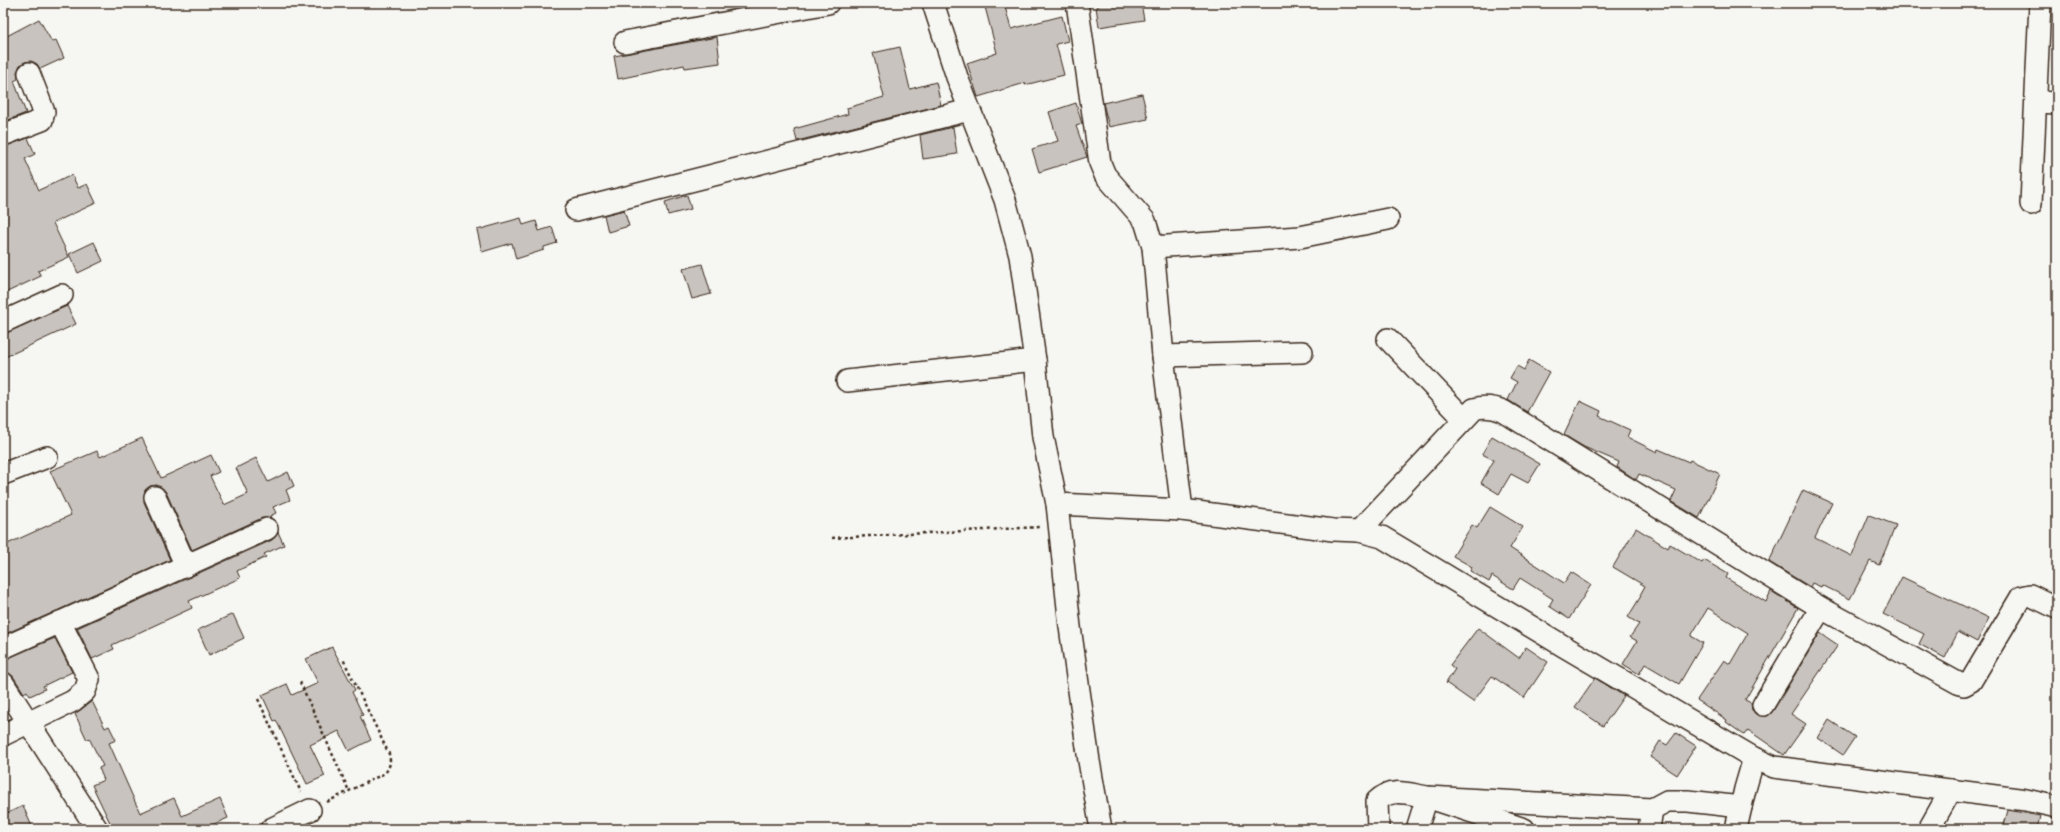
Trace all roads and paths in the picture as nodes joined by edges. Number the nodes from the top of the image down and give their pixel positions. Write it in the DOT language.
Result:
graph roads {
  1 [pos="828,3"];
  2 [pos="933,3"];
  3 [pos="1077,3"];
  4 [pos="2040,3"];
  5 [pos="625,42"];
  6 [pos="29,73"];
  7 [pos="2036,102"];
  8 [pos="2057,104"];
  9 [pos="969,110"];
  10 [pos="3,135"];
  11 [pos="2031,204"];
  12 [pos="576,210"];
  13 [pos="1388,219"];
  14 [pos="1152,248"];
  15 [pos="62,295"];
  16 [pos="3,322"];
  17 [pos="1388,339"];
  18 [pos="1302,352"];
  19 [pos="1163,356"];
  20 [pos="1035,360"];
  21 [pos="847,381"];
  22 [pos="1464,420"];
  23 [pos="47,457"];
  24 [pos="3,474"];
  25 [pos="155,497"];
  26 [pos="1057,504"];
  27 [pos="1182,510"];
  28 [pos="1058,526"];
  29 [pos="267,529"];
  30 [pos="1359,531"];
  31 [pos="832,538"];
  32 [pos="186,566"];
  33 [pos="1821,608"];
  34 [pos="2057,608"];
  35 [pos="60,622"];
  36 [pos="3,648"];
  37 [pos="343,659"];
  38 [pos="300,682"];
  39 [pos="3,683"];
  40 [pos="258,699"];
  41 [pos="1763,705"];
  42 [pos="28,723"];
  43 [pos="3,736"];
  44 [pos="1754,758"];
  45 [pos="1951,790"];
  46 [pos="349,791"];
  47 [pos="1427,797"];
  48 [pos="1741,807"];
  49 [pos="2057,807"];
  50 [pos="310,810"];
  51 [pos="1650,819"];
  52 [pos="97,829"];
  53 [pos="271,829"];
  54 [pos="1101,829"];
  55 [pos="1378,829"];
  56 [pos="1417,829"];
  57 [pos="1524,829"];
  58 [pos="1736,829"];
  59 [pos="1929,829"];
  1 -- 5 [label="street"];
  2 -- 9 [label="street"];
  3 -- 14 [label="street"];
  4 -- 7 [label="street"];
  6 -- 10 [label="street"];
  7 -- 8 [label="street"];
  7 -- 11 [label="street"];
  9 -- 12 [label="street"];
  9 -- 20 [label="street"];
  13 -- 14 [label="street"];
  14 -- 19 [label="street"];
  15 -- 16 [label="street"];
  17 -- 22 [label="street"];
  18 -- 19 [label="street"];
  19 -- 27 [label="street"];
  20 -- 21 [label="street"];
  20 -- 26 [label="street"];
  22 -- 30 [label="street"];
  22 -- 33 [label="street"];
  23 -- 24 [label="street"];
  25 -- 32 [label="street"];
  26 -- 27 [label="street"];
  26 -- 28 [label="street"];
  27 -- 30 [label="street"];
  28 -- 31 [label="path"];
  28 -- 54 [label="street"];
  29 -- 32 [label="street"];
  30 -- 44 [label="street"];
  32 -- 35 [label="street"];
  33 -- 34 [label="street"];
  33 -- 41 [label="street"];
  35 -- 36 [label="street"];
  35 -- 42 [label="street"];
  37 -- 46 [label="path"];
  38 -- 46 [label="path"];
  39 -- 42 [label="street"];
  40 -- 50 [label="path"];
  42 -- 43 [label="street"];
  42 -- 52 [label="street"];
  44 -- 45 [label="street"];
  44 -- 48 [label="street"];
  45 -- 49 [label="street"];
  45 -- 59 [label="street"];
  46 -- 50 [label="path"];
  47 -- 51 [label="street"];
  47 -- 55 [label="street"];
  47 -- 56 [label="street"];
  47 -- 57 [label="street"];
  48 -- 51 [label="street"];
  48 -- 58 [label="street"];
  50 -- 53 [label="street"];
}
